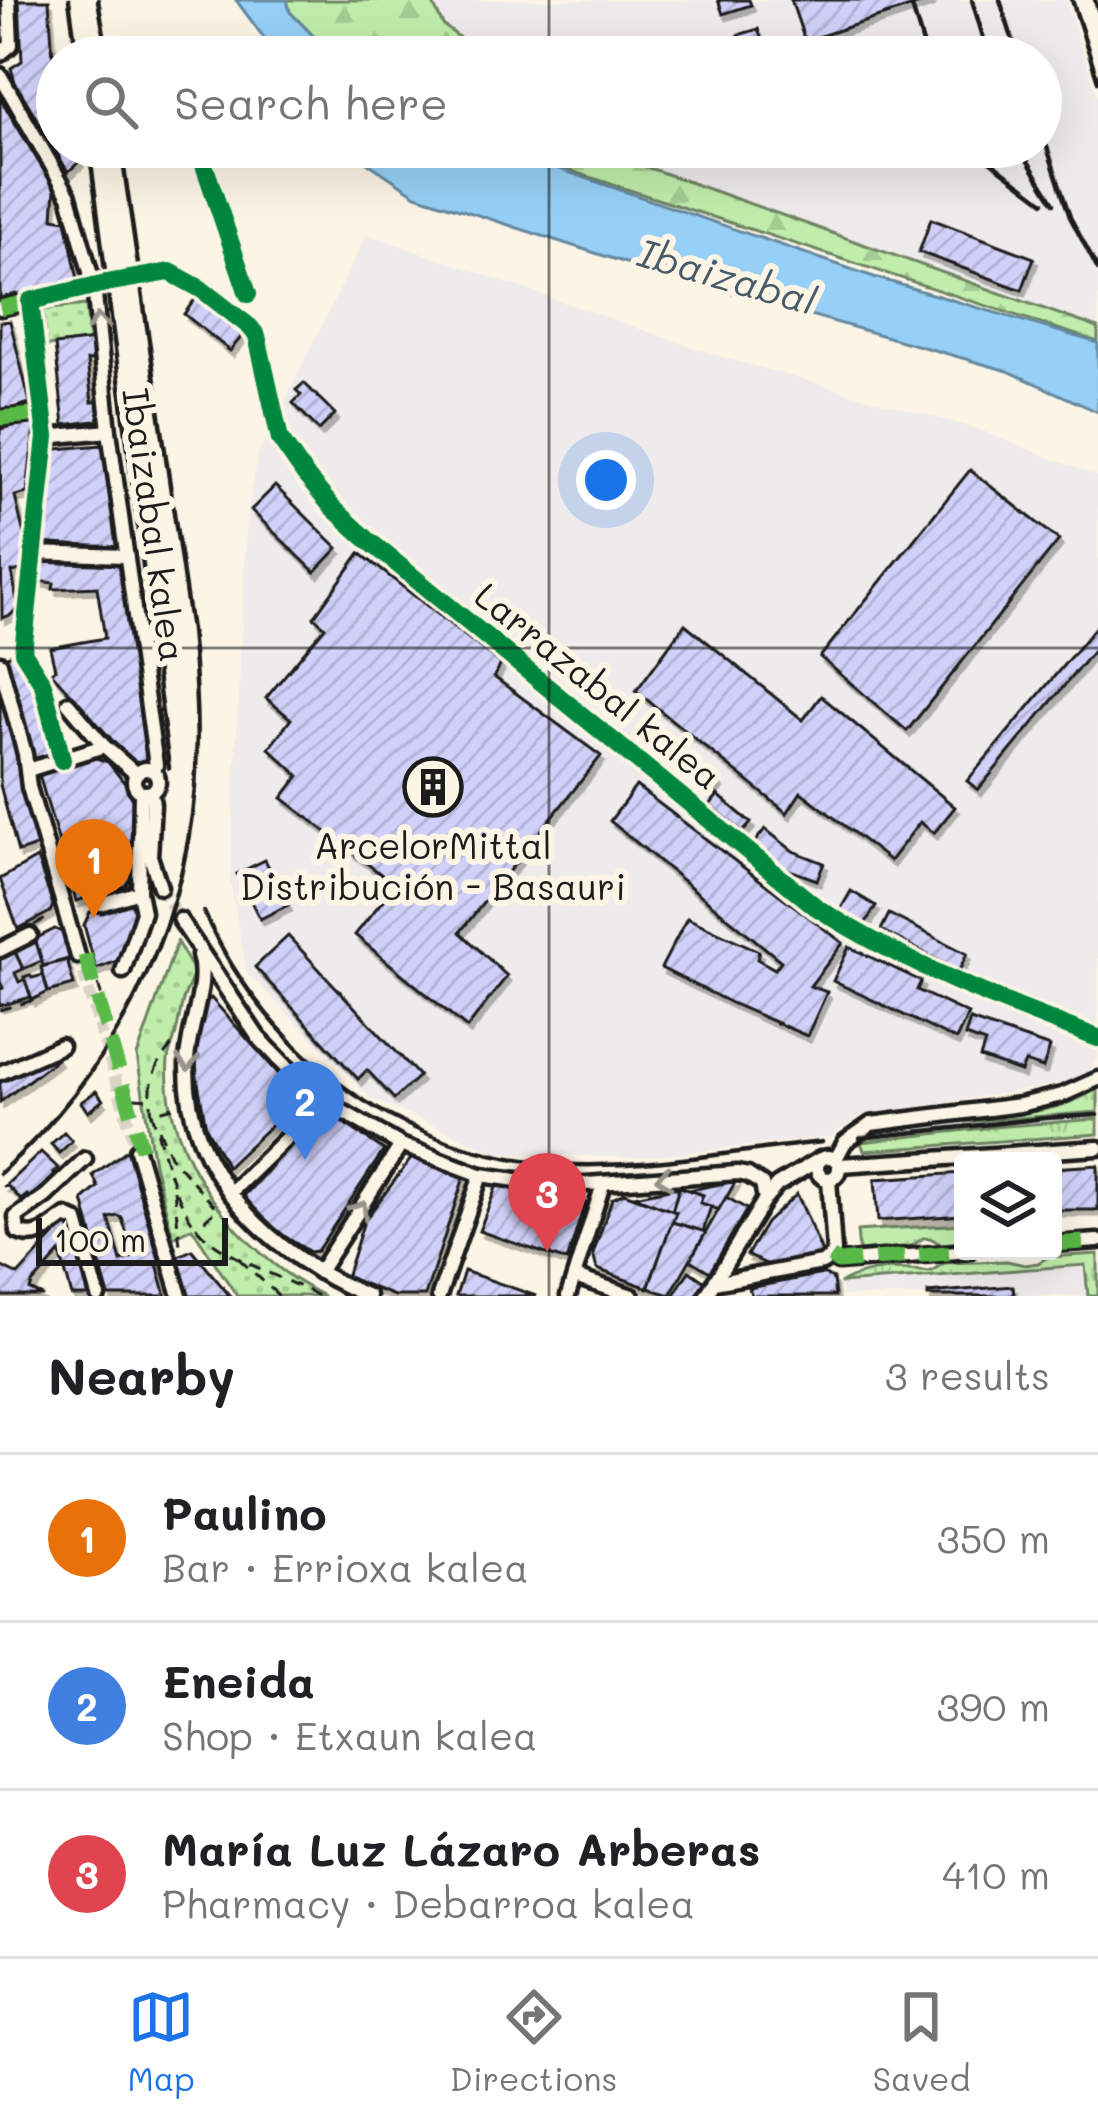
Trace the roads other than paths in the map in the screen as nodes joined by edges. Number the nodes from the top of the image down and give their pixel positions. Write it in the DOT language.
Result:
graph roads {
  1 [pos="9,0"];
  2 [pos="0,54"];
  3 [pos="0,75"];
  4 [pos="36,138"];
  5 [pos="53,168"];
  6 [pos="170,272"];
  7 [pos="121,280"];
  8 [pos="94,286"];
  9 [pos="30,301"];
  10 [pos="0,308"];
  11 [pos="44,414"];
  12 [pos="0,418"];
  13 [pos="110,431"];
  14 [pos="46,437"];
  15 [pos="33,553"];
  16 [pos="126,556"];
  17 [pos="0,664"];
  18 [pos="68,703"];
  19 [pos="104,746"];
  20 [pos="62,760"];
  21 [pos="28,770"];
  22 [pos="154,771"];
  23 [pos="136,774"];
  24 [pos="146,793"];
  25 [pos="160,887"];
  26 [pos="139,892"];
  27 [pos="101,904"];
  28 [pos="180,920"];
  29 [pos="30,935"];
  30 [pos="197,948"];
  31 [pos="0,950"];
  32 [pos="78,956"];
  33 [pos="123,971"];
  34 [pos="199,993"];
  35 [pos="229,996"];
  36 [pos="1098,1038"];
  37 [pos="61,1046"];
  38 [pos="0,1073"];
  39 [pos="1098,1079"];
  40 [pos="325,1100"];
  41 [pos="401,1145"];
  42 [pos="1098,1148"];
  43 [pos="137,1150"];
  44 [pos="85,1159"];
  45 [pos="838,1162"];
  46 [pos="823,1171"];
  47 [pos="481,1174"];
  48 [pos="603,1184"];
  49 [pos="761,1184"];
  50 [pos="777,1185"];
  51 [pos="230,1193"];
  52 [pos="765,1199"];
  53 [pos="1098,1241"];
  54 [pos="1062,1243"];
  55 [pos="954,1252"];
  56 [pos="831,1257"];
  57 [pos="319,1272"];
  58 [pos="575,1277"];
  59 [pos="714,1283"];
  60 [pos="98,1296"];
  61 [pos="180,1296"];
  62 [pos="368,1296"];
  63 [pos="439,1296"];
  64 [pos="568,1296"];
  65 [pos="632,1296"];
  66 [pos="706,1296"];
  1 -- 2 [label="street"];
  3 -- 4 [label="street, Ibaizabal kalea"];
  5 -- 8 [label="street, Ibaizabal kalea"];
  6 -- 36 [label="street, Larrazabal kalea"];
  7 -- 8 [label="street"];
  8 -- 9 [label="street"];
  13 -- 8 [label="street, Ibaizabal kalea, one-way"];
  9 -- 10 [label="street"];
  9 -- 11 [label="street"];
  11 -- 12 [label="street"];
  11 -- 14 [label="street"];
  13 -- 14 [label="street"];
  13 -- 16 [label="street, Ibaizabal kalea"];
  14 -- 15 [label="street"];
  15 -- 16 [label="street"];
  15 -- 20 [label="street"];
  16 -- 22 [label="street, Ibaizabal kalea"];
  17 -- 21 [label="street"];
  18 -- 19 [label="street"];
  19 -- 20 [label="street"];
  19 -- 23 [label="street"];
  20 -- 21 [label="street"];
  21 -- 32 [label="street"];
  22 -- 23 [label="street"];
  22 -- 24 [label="street"];
  23 -- 24 [label="street"];
  24 -- 25 [label="street"];
  24 -- 26 [label="street"];
  26 -- 27 [label="street"];
  26 -- 33 [label="street"];
  28 -- 30 [label="street"];
  29 -- 31 [label="street"];
  30 -- 34 [label="street"];
  30 -- 35 [label="street"];
  34 -- 35 [label="street"];
  34 -- 51 [label="street, one-way"];
  35 -- 40 [label="street"];
  37 -- 38 [label="street"];
  39 -- 45 [label="street"];
  40 -- 41 [label="street"];
  40 -- 51 [label="street"];
  41 -- 47 [label="street"];
  57 -- 41 [label="street, one-way"];
  42 -- 45 [label="street"];
  43 -- 61 [label="street"];
  44 -- 60 [label="street"];
  45 -- 46 [label="street"];
  45 -- 46 [label="street"];
  46 -- 50 [label="street"];
  46 -- 56 [label="street"];
  47 -- 48 [label="street"];
  47 -- 63 [label="street"];
  49 -- 48 [label="street, one-way"];
  48 -- 58 [label="street"];
  49 -- 50 [label="street"];
  49 -- 52 [label="street"];
  50 -- 52 [label="street"];
  51 -- 57 [label="street"];
  52 -- 59 [label="street"];
  53 -- 54 [label="street"];
  55 -- 56 [label="street"];
  56 -- 59 [label="street"];
  57 -- 62 [label="street"];
  58 -- 64 [label="street"];
  58 -- 65 [label="street"];
  59 -- 66 [label="street"];
}
